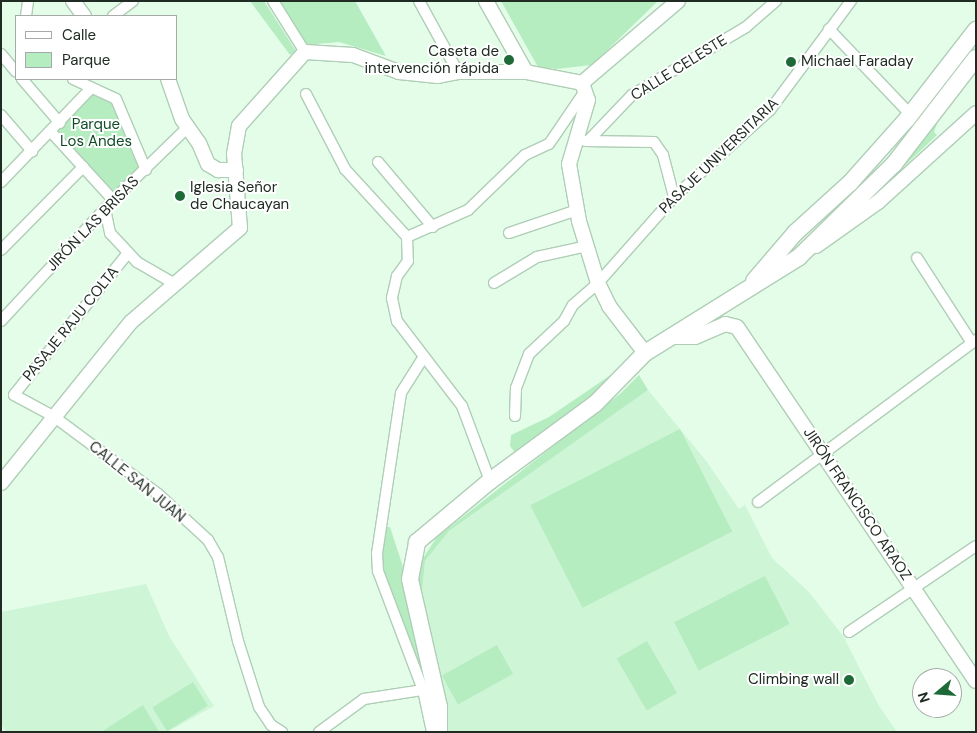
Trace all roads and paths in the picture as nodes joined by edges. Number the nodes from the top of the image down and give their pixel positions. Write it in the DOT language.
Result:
graph roads {
  1 [pos="28,1"];
  2 [pos="73,1"];
  3 [pos="133,1"];
  4 [pos="273,1"];
  5 [pos="419,1"];
  6 [pos="486,1"];
  7 [pos="678,1"];
  8 [pos="776,1"];
  9 [pos="851,1"];
  10 [pos="26,15"];
  11 [pos="83,15"];
  12 [pos="114,15"];
  13 [pos="829,30"];
  14 [pos="976,30"];
  15 [pos="305,52"];
  16 [pos="1,54"];
  17 [pos="976,58"];
  18 [pos="15,71"];
  19 [pos="458,72"];
  20 [pos="526,72"];
  21 [pos="23,80"];
  22 [pos="75,80"];
  23 [pos="168,80"];
  24 [pos="91,88"];
  25 [pos="585,91"];
  26 [pos="306,94"];
  27 [pos="976,113"];
  28 [pos="911,114"];
  29 [pos="1,115"];
  30 [pos="60,123"];
  31 [pos="186,128"];
  32 [pos="51,132"];
  33 [pos="582,142"];
  34 [pos="32,151"];
  35 [pos="378,162"];
  36 [pos="83,167"];
  37 [pos="146,170"];
  38 [pos="236,170"];
  39 [pos="1,182"];
  40 [pos="674,197"];
  41 [pos="113,200"];
  42 [pos="105,209"];
  43 [pos="577,210"];
  44 [pos="433,227"];
  45 [pos="509,233"];
  46 [pos="407,237"];
  47 [pos="587,246"];
  48 [pos="1,250"];
  49 [pos="128,253"];
  50 [pos="799,257"];
  51 [pos="917,258"];
  52 [pos="494,283"];
  53 [pos="598,283"];
  54 [pos="175,284"];
  55 [pos="750,287"];
  56 [pos="1,322"];
  57 [pos="676,334"];
  58 [pos="974,342"];
  59 [pos="645,353"];
  60 [pos="423,358"];
  61 [pos="14,395"];
  62 [pos="53,416"];
  63 [pos="515,416"];
  64 [pos="824,455"];
  65 [pos="490,481"];
  66 [pos="1,483"];
  67 [pos="758,502"];
  68 [pos="976,546"];
  69 [pos="913,587"];
  70 [pos="849,632"];
  71 [pos="976,681"];
  72 [pos="423,690"];
  73 [pos="282,732"];
  74 [pos="319,732"];
  75 [pos="432,732"];
  76 [pos="439,732"];
  1 -- 10 [label="street"];
  2 -- 11 [label="main road"];
  3 -- 12 [label="street"];
  4 -- 15 [label="street"];
  5 -- 19 [label="street"];
  6 -- 20 [label="main road"];
  7 -- 25 [label="main road"];
  8 -- 33 [label="street, CALLE CELESTE"];
  9 -- 13 [label="street, PASAJE UNIVERSITARIA"];
  13 -- 28 [label="street"];
  13 -- 40 [label="street, PASAJE UNIVERSITARIA"];
  14 -- 28 [label="main road"];
  15 -- 19 [label="main road"];
  15 -- 38 [label="main road"];
  16 -- 18 [label="street"];
  17 -- 50 [label="main road"];
  19 -- 20 [label="main road"];
  20 -- 25 [label="main road"];
  21 -- 30 [label="street"];
  22 -- 24 [label="street"];
  23 -- 31 [label="main road"];
  24 -- 30 [label="street"];
  24 -- 37 [label="street"];
  25 -- 33 [label="main road"];
  25 -- 44 [label="street"];
  26 -- 46 [label="street"];
  27 -- 50 [label="main road"];
  28 -- 55 [label="main road"];
  29 -- 34 [label="street"];
  30 -- 32 [label="street"];
  31 -- 37 [label="street, JIRÓN LAS BRISAS"];
  31 -- 38 [label="main road"];
  32 -- 34 [label="street"];
  32 -- 36 [label="street"];
  33 -- 40 [label="street"];
  33 -- 43 [label="main road"];
  34 -- 39 [label="street"];
  35 -- 44 [label="street"];
  36 -- 41 [label="street"];
  36 -- 48 [label="street"];
  37 -- 41 [label="street, JIRÓN LAS BRISAS"];
  38 -- 54 [label="main road"];
  40 -- 53 [label="street, PASAJE UNIVERSITARIA"];
  41 -- 42 [label="street, JIRÓN LAS BRISAS"];
  42 -- 49 [label="street"];
  42 -- 56 [label="street, JIRÓN LAS BRISAS"];
  43 -- 45 [label="street"];
  43 -- 47 [label="main road"];
  44 -- 46 [label="street"];
  46 -- 60 [label="street"];
  47 -- 52 [label="street"];
  47 -- 53 [label="main road"];
  49 -- 54 [label="street"];
  49 -- 61 [label="street, PASAJE RAJU COLTA"];
  50 -- 55 [label="main road"];
  51 -- 58 [label="street"];
  53 -- 59 [label="main road"];
  53 -- 63 [label="street, PASAJE UNIVERSITARIA"];
  54 -- 62 [label="main road"];
  55 -- 57 [label="main road"];
  57 -- 59 [label="main road"];
  57 -- 64 [label="main road, JIRÓN FRANCISCO ARAOZ"];
  58 -- 64 [label="street"];
  59 -- 65 [label="main road"];
  60 -- 65 [label="street"];
  60 -- 72 [label="street"];
  61 -- 62 [label="street, CALLE SAN JUAN"];
  62 -- 66 [label="main road"];
  62 -- 73 [label="street, CALLE SAN JUAN"];
  64 -- 67 [label="street"];
  64 -- 69 [label="main road, JIRÓN FRANCISCO ARAOZ"];
  65 -- 76 [label="main road"];
  68 -- 69 [label="street"];
  69 -- 70 [label="street"];
  69 -- 71 [label="main road, JIRÓN FRANCISCO ARAOZ"];
  72 -- 74 [label="street"];
  72 -- 75 [label="street"];
}
